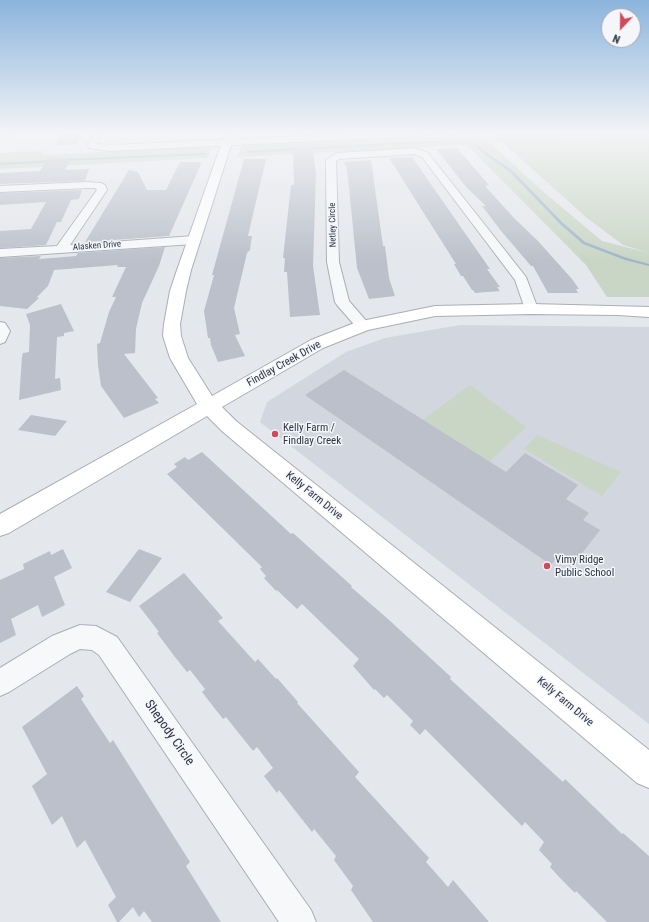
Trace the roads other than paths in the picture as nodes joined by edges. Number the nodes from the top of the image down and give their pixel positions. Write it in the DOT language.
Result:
graph roads {
  1 [pos="217,175"];
  2 [pos="331,175"];
  3 [pos="440,175"];
  4 [pos="0,189"];
  5 [pos="194,240"];
  6 [pos="61,249"];
  7 [pos="0,253"];
  8 [pos="531,309"];
  9 [pos="649,312"];
  10 [pos="0,326"];
  11 [pos="363,326"];
  12 [pos="0,339"];
  13 [pos="208,406"];
  14 [pos="0,526"];
  15 [pos="0,683"];
  16 [pos="649,771"];
  17 [pos="299,922"];
  1 -- 5 [label="street, Kelly Farm Drive"];
  2 -- 11 [label="street, Netley Circle"];
  3 -- 8 [label="street, Netley Circle"];
  4 -- 6 [label="street"];
  5 -- 6 [label="street, Alasken Drive"];
  5 -- 13 [label="street, Kelly Farm Drive"];
  6 -- 7 [label="street, Alasken Drive"];
  8 -- 9 [label="street, Findlay Creek Drive"];
  8 -- 11 [label="street, Findlay Creek Drive"];
  10 -- 12 [label="street"];
  11 -- 13 [label="street, Findlay Creek Drive"];
  13 -- 14 [label="street, Findlay Creek Drive"];
  13 -- 16 [label="street, Kelly Farm Drive"];
  15 -- 17 [label="street, Shepody Circle"];
}
